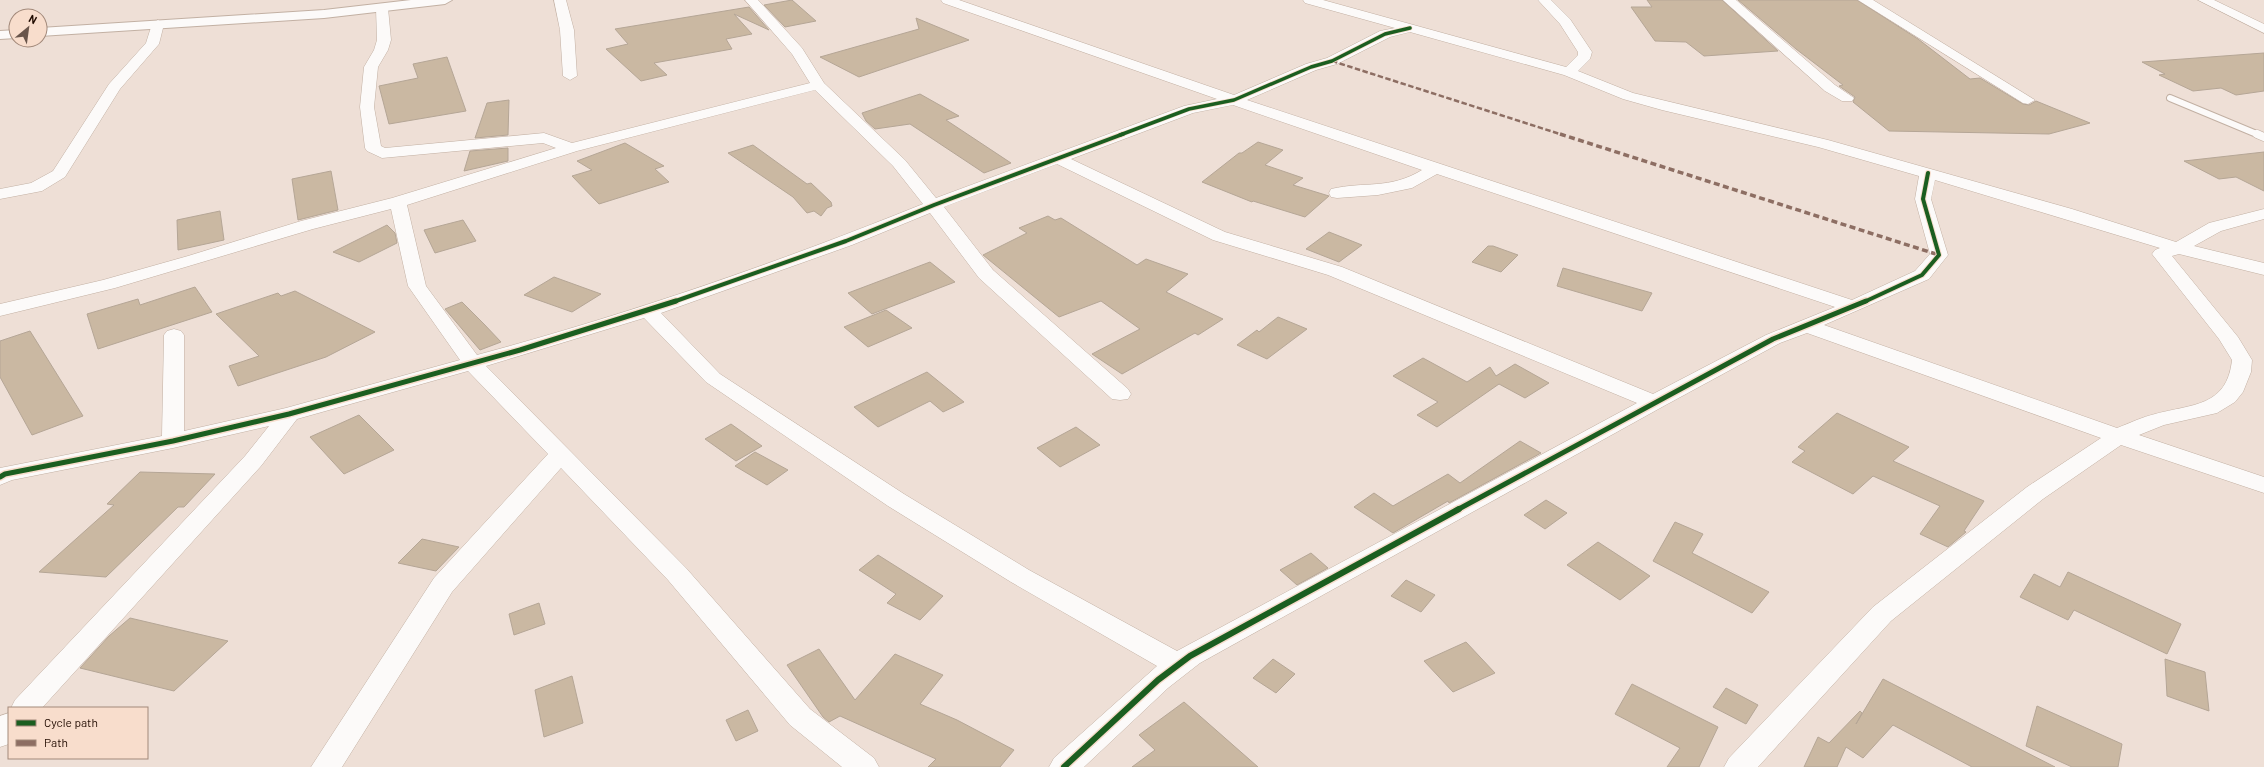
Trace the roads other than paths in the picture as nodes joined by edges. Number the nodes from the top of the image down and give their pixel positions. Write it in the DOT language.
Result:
graph roads {
  1 [pos="445,0"];
  2 [pos="560,0"];
  3 [pos="751,0"];
  4 [pos="947,0"];
  5 [pos="1309,0"];
  6 [pos="1544,0"];
  7 [pos="1729,0"];
  8 [pos="1864,0"];
  9 [pos="2204,0"];
  10 [pos="382,8"];
  11 [pos="158,24"];
  12 [pos="1410,28"];
  13 [pos="2264,29"];
  14 [pos="48,31"];
  15 [pos="1569,72"];
  16 [pos="570,76"];
  17 [pos="818,85"];
  18 [pos="1847,98"];
  19 [pos="2170,98"];
  20 [pos="1234,100"];
  21 [pos="2028,100"];
  22 [pos="2264,137"];
  23 [pos="571,148"];
  24 [pos="1058,159"];
  25 [pos="1436,168"];
  26 [pos="1928,173"];
  27 [pos="1338,193"];
  28 [pos="0,194"];
  29 [pos="398,202"];
  30 [pos="934,205"];
  31 [pos="2264,214"];
  32 [pos="2178,248"];
  33 [pos="2264,269"];
  34 [pos="1853,307"];
  35 [pos="0,310"];
  36 [pos="648,311"];
  37 [pos="1807,326"];
  38 [pos="174,335"];
  39 [pos="473,364"];
  40 [pos="1120,394"];
  41 [pos="1654,402"];
  42 [pos="289,414"];
  43 [pos="2118,436"];
  44 [pos="173,441"];
  45 [pos="561,454"];
  46 [pos="0,477"];
  47 [pos="2264,485"];
  48 [pos="1178,665"];
  49 [pos="26,707"];
  50 [pos="8,726"];
  51 [pos="0,735"];
  52 [pos="326,767"];
  53 [pos="864,767"];
  54 [pos="1064,767"];
  55 [pos="1739,767"];
  1 -- 10 [label="street"];
  2 -- 16 [label="street"];
  3 -- 17 [label="street"];
  4 -- 20 [label="street"];
  5 -- 12 [label="street"];
  6 -- 15 [label="street"];
  7 -- 18 [label="street"];
  8 -- 21 [label="street"];
  9 -- 13 [label="street"];
  10 -- 11 [label="street"];
  10 -- 23 [label="street"];
  11 -- 14 [label="street"];
  11 -- 28 [label="street"];
  12 -- 15 [label="street"];
  12 -- 20 [label="street"];
  15 -- 26 [label="street"];
  17 -- 23 [label="street"];
  17 -- 30 [label="street"];
  19 -- 22 [label="lane"];
  20 -- 24 [label="street"];
  20 -- 25 [label="street"];
  23 -- 29 [label="street"];
  24 -- 30 [label="street"];
  24 -- 41 [label="street"];
  25 -- 27 [label="street"];
  25 -- 34 [label="street"];
  26 -- 32 [label="street"];
  26 -- 34 [label="street"];
  29 -- 35 [label="street"];
  29 -- 39 [label="street"];
  30 -- 36 [label="street"];
  30 -- 40 [label="street"];
  31 -- 32 [label="street"];
  32 -- 33 [label="street"];
  32 -- 43 [label="street"];
  34 -- 37 [label="street"];
  36 -- 39 [label="street"];
  36 -- 48 [label="street"];
  37 -- 41 [label="street"];
  37 -- 43 [label="street"];
  38 -- 44 [label="street"];
  39 -- 42 [label="street"];
  39 -- 45 [label="street"];
  41 -- 48 [label="street"];
  42 -- 44 [label="street"];
  42 -- 49 [label="street"];
  43 -- 47 [label="street"];
  43 -- 55 [label="street"];
  44 -- 46 [label="street"];
  45 -- 52 [label="street"];
  45 -- 53 [label="street"];
  48 -- 54 [label="street"];
  50 -- 51 [label="street"];
}
